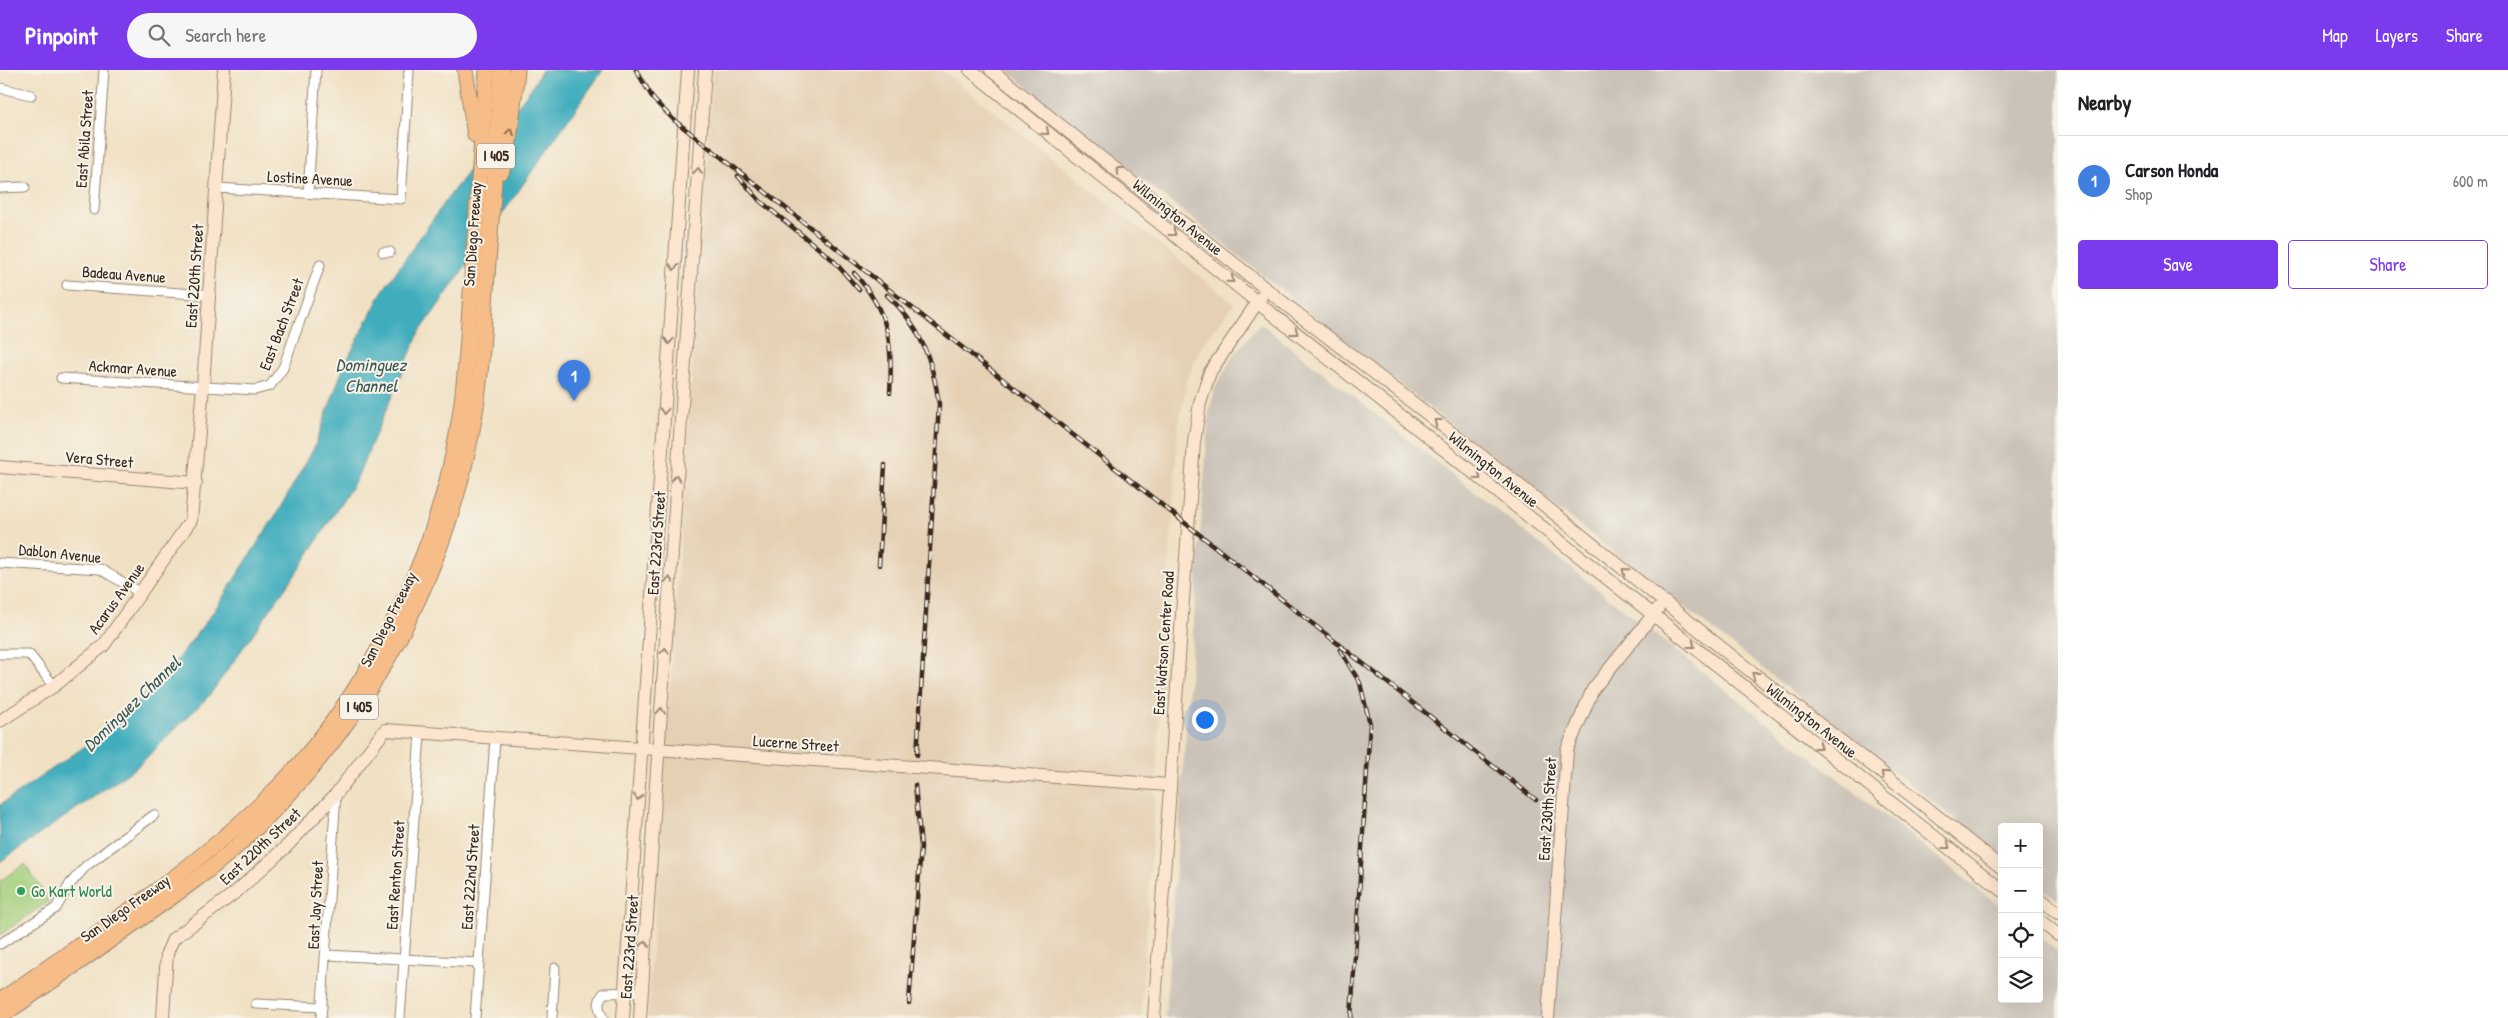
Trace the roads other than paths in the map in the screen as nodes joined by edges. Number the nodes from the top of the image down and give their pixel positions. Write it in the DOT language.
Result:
graph roads {
  1 [pos="104,70"];
  2 [pos="224,70"];
  3 [pos="316,70"];
  4 [pos="409,70"];
  5 [pos="465,70"];
  6 [pos="479,70"];
  7 [pos="487,70"];
  8 [pos="492,70"];
  9 [pos="502,70"];
  10 [pos="688,70"];
  11 [pos="705,70"];
  12 [pos="970,70"];
  13 [pos="991,70"];
  14 [pos="517,73"];
  15 [pos="0,88"];
  16 [pos="1016,90"];
  17 [pos="31,95"];
  18 [pos="1008,101"];
  19 [pos="487,117"];
  20 [pos="475,135"];
  21 [pos="25,187"];
  22 [pos="0,188"];
  23 [pos="217,188"];
  24 [pos="308,193"];
  25 [pos="94,210"];
  26 [pos="491,213"];
  27 [pos="320,265"];
  28 [pos="472,278"];
  29 [pos="67,285"];
  30 [pos="1266,289"];
  31 [pos="209,295"];
  32 [pos="1257,302"];
  33 [pos="61,378"];
  34 [pos="203,387"];
  35 [pos="0,468"];
  36 [pos="196,483"];
  37 [pos="0,563"];
  38 [pos="141,593"];
  39 [pos="1662,602"];
  40 [pos="1653,615"];
  41 [pos="0,654"];
  42 [pos="54,686"];
  43 [pos="0,721"];
  44 [pos="420,734"];
  45 [pos="495,738"];
  46 [pos="642,748"];
  47 [pos="658,750"];
  48 [pos="1170,785"];
  49 [pos="336,794"];
  50 [pos="154,815"];
  51 [pos="1998,865"];
  52 [pos="1998,887"];
  53 [pos="2043,901"];
  54 [pos="2058,913"];
  55 [pos="2043,923"];
  56 [pos="2058,935"];
  57 [pos="0,944"];
  58 [pos="327,955"];
  59 [pos="404,958"];
  60 [pos="478,963"];
  61 [pos="555,968"];
  62 [pos="0,991"];
  63 [pos="625,992"];
  64 [pos="642,992"];
  65 [pos="0,1001"];
  66 [pos="256,1004"];
  67 [pos="0,1008"];
  68 [pos="322,1008"];
  69 [pos="0,1017"];
  70 [pos="162,1018"];
  71 [pos="321,1018"];
  72 [pos="400,1018"];
  73 [pos="475,1018"];
  74 [pos="552,1018"];
  75 [pos="603,1018"];
  76 [pos="623,1018"];
  77 [pos="640,1018"];
  78 [pos="1154,1018"];
  79 [pos="1548,1018"];
  1 -- 25 [label="street, East Abila Street"];
  2 -- 23 [label="main road, East 220th Street"];
  3 -- 24 [label="street"];
  4 -- 24 [label="street, Lostine Avenue"];
  5 -- 20 [label="highway"];
  6 -- 20 [label="highway, San Diego Freeway / I 405"];
  7 -- 19 [label="highway"];
  8 -- 19 [label="highway"];
  9 -- 26 [label="highway, San Diego Freeway / I 405"];
  10 -- 46 [label="main road, East 223rd Street, one-way"];
  47 -- 11 [label="main road, East 223rd Street, one-way"];
  12 -- 18 [label="main road, Wilmington Avenue"];
  13 -- 16 [label="main road, Wilmington Avenue"];
  26 -- 14 [label="highway, one-way"];
  15 -- 17 [label="street"];
  16 -- 18 [label="main road"];
  30 -- 16 [label="main road, Wilmington Avenue, one-way"];
  18 -- 32 [label="main road, Wilmington Avenue, one-way"];
  19 -- 28 [label="highway"];
  20 -- 28 [label="highway, San Diego Freeway / I 405"];
  21 -- 22 [label="street"];
  23 -- 24 [label="street, Lostine Avenue"];
  23 -- 31 [label="main road, East 220th Street"];
  26 -- 69 [label="highway, San Diego Freeway / I 405"];
  27 -- 34 [label="street, East Bach Street"];
  28 -- 62 [label="highway, San Diego Freeway / I 405"];
  28 -- 65 [label="highway"];
  28 -- 67 [label="highway"];
  29 -- 31 [label="street, Badeau Avenue"];
  30 -- 32 [label="main road, East Watson Center Road"];
  39 -- 30 [label="main road, Wilmington Avenue, one-way"];
  31 -- 34 [label="main road, East 220th Street"];
  32 -- 40 [label="main road, Wilmington Avenue, one-way"];
  32 -- 48 [label="main road, East Watson Center Road"];
  33 -- 34 [label="street, Ackmar Avenue"];
  34 -- 36 [label="main road, East 220th Street"];
  35 -- 36 [label="main road, Vera Street"];
  36 -- 38 [label="main road, Acarus Avenue"];
  37 -- 38 [label="street, Dablon Avenue"];
  38 -- 42 [label="main road, Acarus Avenue"];
  39 -- 40 [label="main road, East 230th Street"];
  51 -- 39 [label="main road, Wilmington Avenue, one-way"];
  40 -- 52 [label="main road, Wilmington Avenue, one-way"];
  40 -- 79 [label="main road, East 230th Street"];
  41 -- 42 [label="street"];
  42 -- 43 [label="main road, Acarus Avenue"];
  44 -- 45 [label="main road, Lucerne Street"];
  44 -- 49 [label="main road, East 220th Street"];
  44 -- 59 [label="street, East Renton Street"];
  45 -- 46 [label="main road, Lucerne Street"];
  45 -- 60 [label="street, East 222nd Street"];
  46 -- 47 [label="main road, Lucerne Street"];
  46 -- 63 [label="main road, East 223rd Street, one-way"];
  47 -- 48 [label="main road, Lucerne Street"];
  64 -- 47 [label="main road, East 223rd Street, one-way"];
  48 -- 78 [label="main road, East Watson Center Road"];
  49 -- 58 [label="street, East Jay Street"];
  49 -- 70 [label="main road, East 220th Street"];
  50 -- 57 [label="street"];
  53 -- 54 [label="main road"];
  55 -- 56 [label="main road"];
  58 -- 59 [label="street"];
  58 -- 68 [label="street, East Jay Street"];
  59 -- 60 [label="street"];
  59 -- 72 [label="street, East Renton Street"];
  60 -- 73 [label="street, East 222nd Street"];
  61 -- 74 [label="street"];
  63 -- 64 [label="street"];
  63 -- 75 [label="street"];
  63 -- 76 [label="main road, East 223rd Street"];
  64 -- 77 [label="main road, East 223rd Street"];
  66 -- 68 [label="street"];
  68 -- 71 [label="street, East Jay Street"];
}
